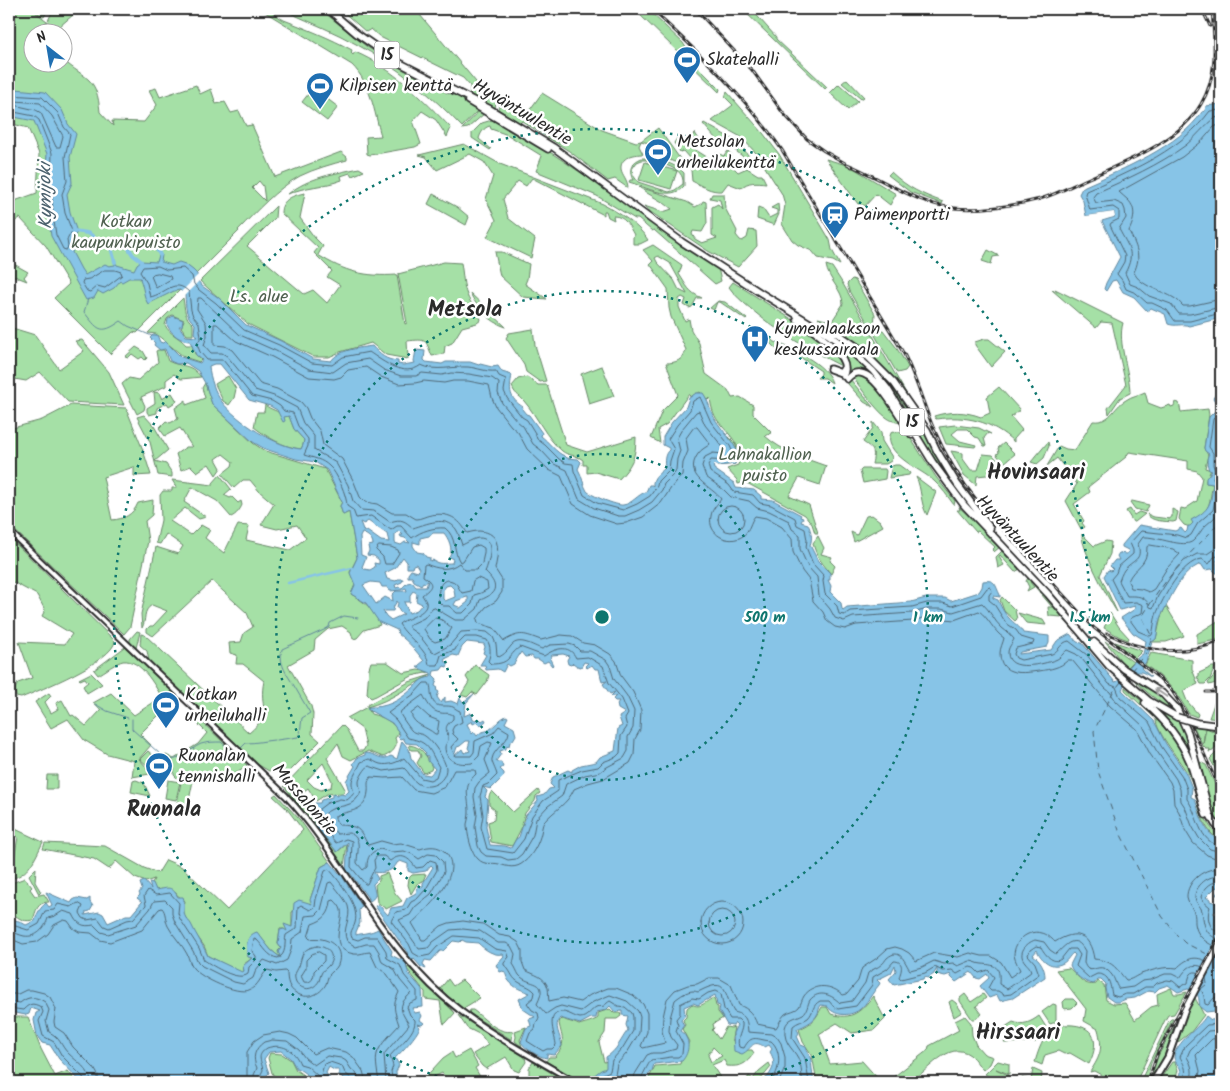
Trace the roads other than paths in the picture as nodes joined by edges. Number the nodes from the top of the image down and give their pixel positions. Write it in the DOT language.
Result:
graph roads {
  1 [pos="328,9"];
  2 [pos="672,234"];
  3 [pos="761,293"];
  4 [pos="846,366"];
  5 [pos="830,369"];
  6 [pos="946,482"];
  7 [pos="9,531"];
  8 [pos="1121,672"];
  9 [pos="1130,683"];
  10 [pos="1177,716"];
  11 [pos="1221,722"];
  12 [pos="1221,726"];
  13 [pos="1221,830"];
  14 [pos="1221,834"];
  15 [pos="1221,941"];
  16 [pos="575,1082"];
  17 [pos="1153,1082"];
  1 -- 2 [label="highway, Hyväntuulentie / 15"];
  2 -- 3 [label="highway, Hyväntuulentie / 15"];
  2 -- 8 [label="highway, Hyväntuulentie / 15"];
  3 -- 4 [label="highway"];
  3 -- 6 [label="highway, Hyväntuulentie / 15"];
  4 -- 5 [label="highway"];
  4 -- 6 [label="highway"];
  6 -- 8 [label="highway, Hyväntuulentie / 15"];
  7 -- 16 [label="main road, Mussalontie"];
  8 -- 9 [label="highway, Hyväntuulentie / 15"];
  13 -- 8 [label="highway, one-way"];
  9 -- 10 [label="highway, Hyväntuulentie / 15"];
  9 -- 14 [label="highway"];
  10 -- 11 [label="highway, Hyväntuulentie / 15, bridge"];
  10 -- 12 [label="highway, Hyväntuulentie / 15, bridge"];
  15 -- 17 [label="main road"];
}
